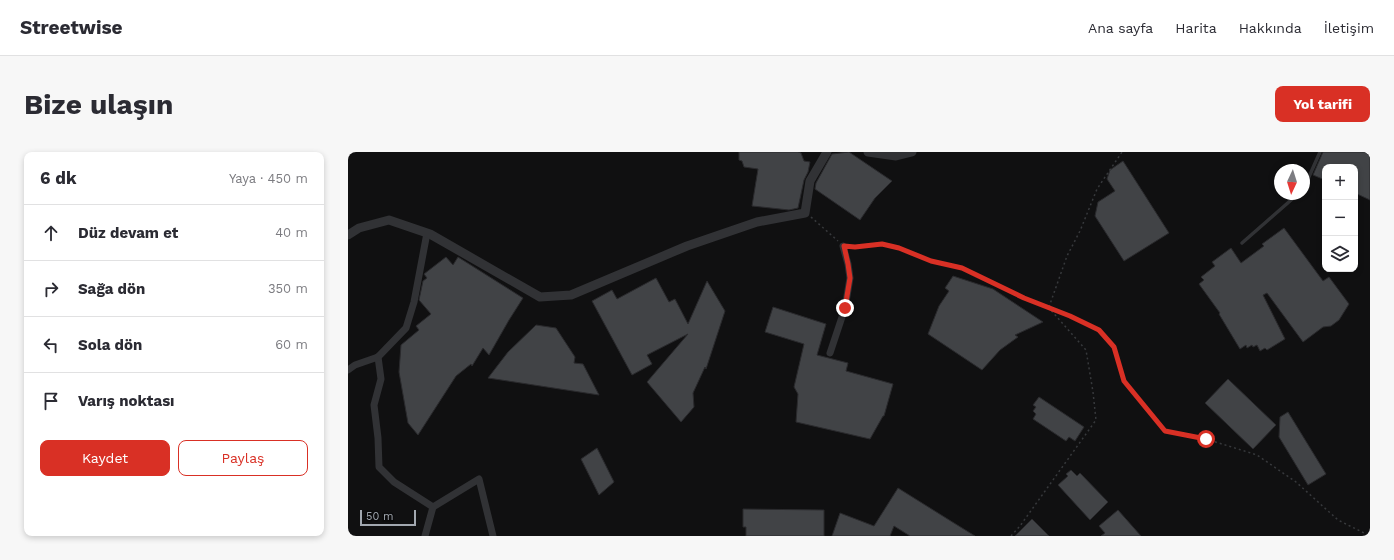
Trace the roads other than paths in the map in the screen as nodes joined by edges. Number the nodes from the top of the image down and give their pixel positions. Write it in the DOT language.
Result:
graph roads {
  1 [pos="827,152"];
  2 [pos="868,152"];
  3 [pos="912,152"];
  4 [pos="1320,152"];
  5 [pos="1310,174"];
  6 [pos="1291,200"];
  7 [pos="427,233"];
  8 [pos="348,235"];
  9 [pos="1242,243"];
  10 [pos="844,246"];
  11 [pos="830,353"];
  12 [pos="378,356"];
  13 [pos="348,370"];
  14 [pos="433,507"];
  15 [pos="425,536"];
  16 [pos="493,536"];
  1 -- 7 [label="street"];
  2 -- 3 [label="street"];
  4 -- 5 [label="lane"];
  6 -- 9 [label="lane"];
  7 -- 8 [label="street"];
  7 -- 12 [label="street"];
  10 -- 11 [label="street"];
  12 -- 13 [label="street"];
  12 -- 14 [label="street"];
  14 -- 15 [label="street"];
  14 -- 16 [label="street"];
}
